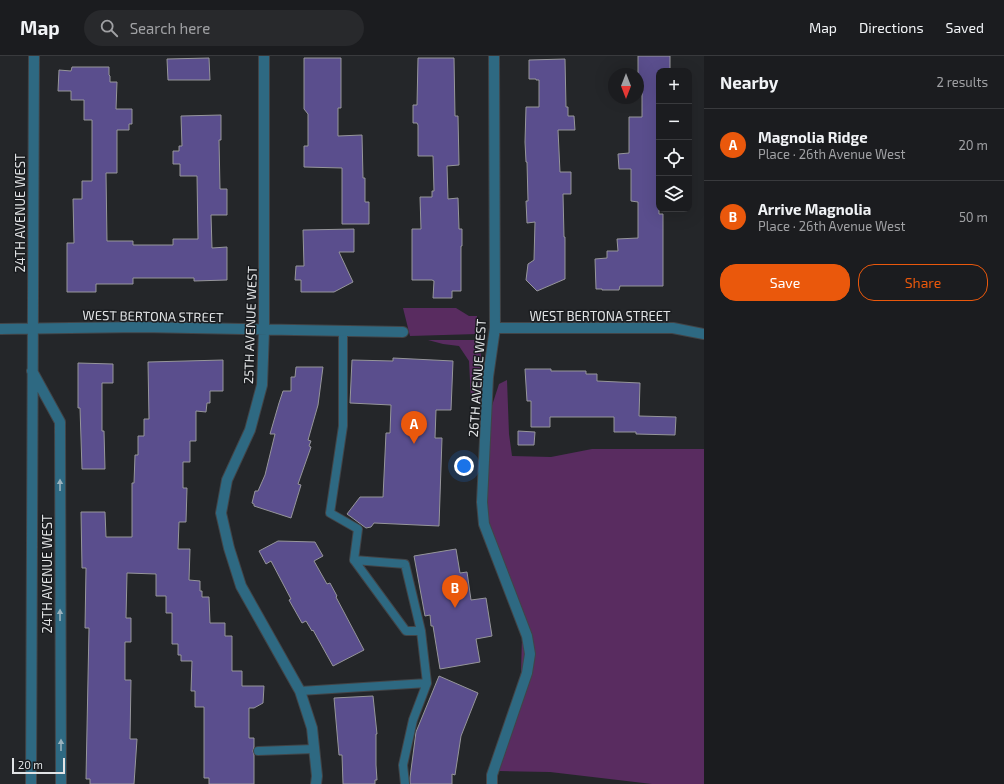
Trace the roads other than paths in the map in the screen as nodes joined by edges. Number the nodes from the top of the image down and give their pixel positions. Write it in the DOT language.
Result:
graph roads {
  1 [pos="34,56"];
  2 [pos="264,56"];
  3 [pos="494,56"];
  4 [pos="0,328"];
  5 [pos="32,328"];
  6 [pos="495,328"];
  7 [pos="264,330"];
  8 [pos="343,331"];
  9 [pos="403,332"];
  10 [pos="704,334"];
  11 [pos="32,371"];
  12 [pos="354,560"];
  13 [pos="421,631"];
  14 [pos="427,683"];
  15 [pos="300,690"];
  16 [pos="314,749"];
  17 [pos="258,751"];
  18 [pos="31,784"];
  19 [pos="61,784"];
  20 [pos="316,784"];
  21 [pos="405,784"];
  22 [pos="492,784"];
  1 -- 5 [label="street, 24TH AVENUE WEST"];
  2 -- 7 [label="street, 25TH AVENUE WEST"];
  3 -- 6 [label="street, 26TH AVENUE WEST"];
  4 -- 5 [label="street, WEST BERTONA STREET"];
  5 -- 7 [label="street, WEST BERTONA STREET"];
  5 -- 11 [label="street, 24TH AVENUE WEST"];
  6 -- 10 [label="street, WEST BERTONA STREET"];
  6 -- 22 [label="street, 26TH AVENUE WEST"];
  7 -- 8 [label="street, WEST BERTONA STREET"];
  7 -- 15 [label="street, 25TH AVENUE WEST"];
  8 -- 9 [label="street, WEST BERTONA STREET"];
  8 -- 12 [label="lane"];
  11 -- 18 [label="street, 24TH AVENUE WEST"];
  19 -- 11 [label="street, 24TH AVENUE WEST, one-way"];
  12 -- 13 [label="lane"];
  12 -- 13 [label="lane"];
  13 -- 14 [label="lane"];
  14 -- 15 [label="lane"];
  14 -- 21 [label="lane"];
  15 -- 16 [label="street, 25TH AVENUE WEST"];
  16 -- 17 [label="lane"];
  16 -- 20 [label="street, 25TH AVENUE WEST"];
}
